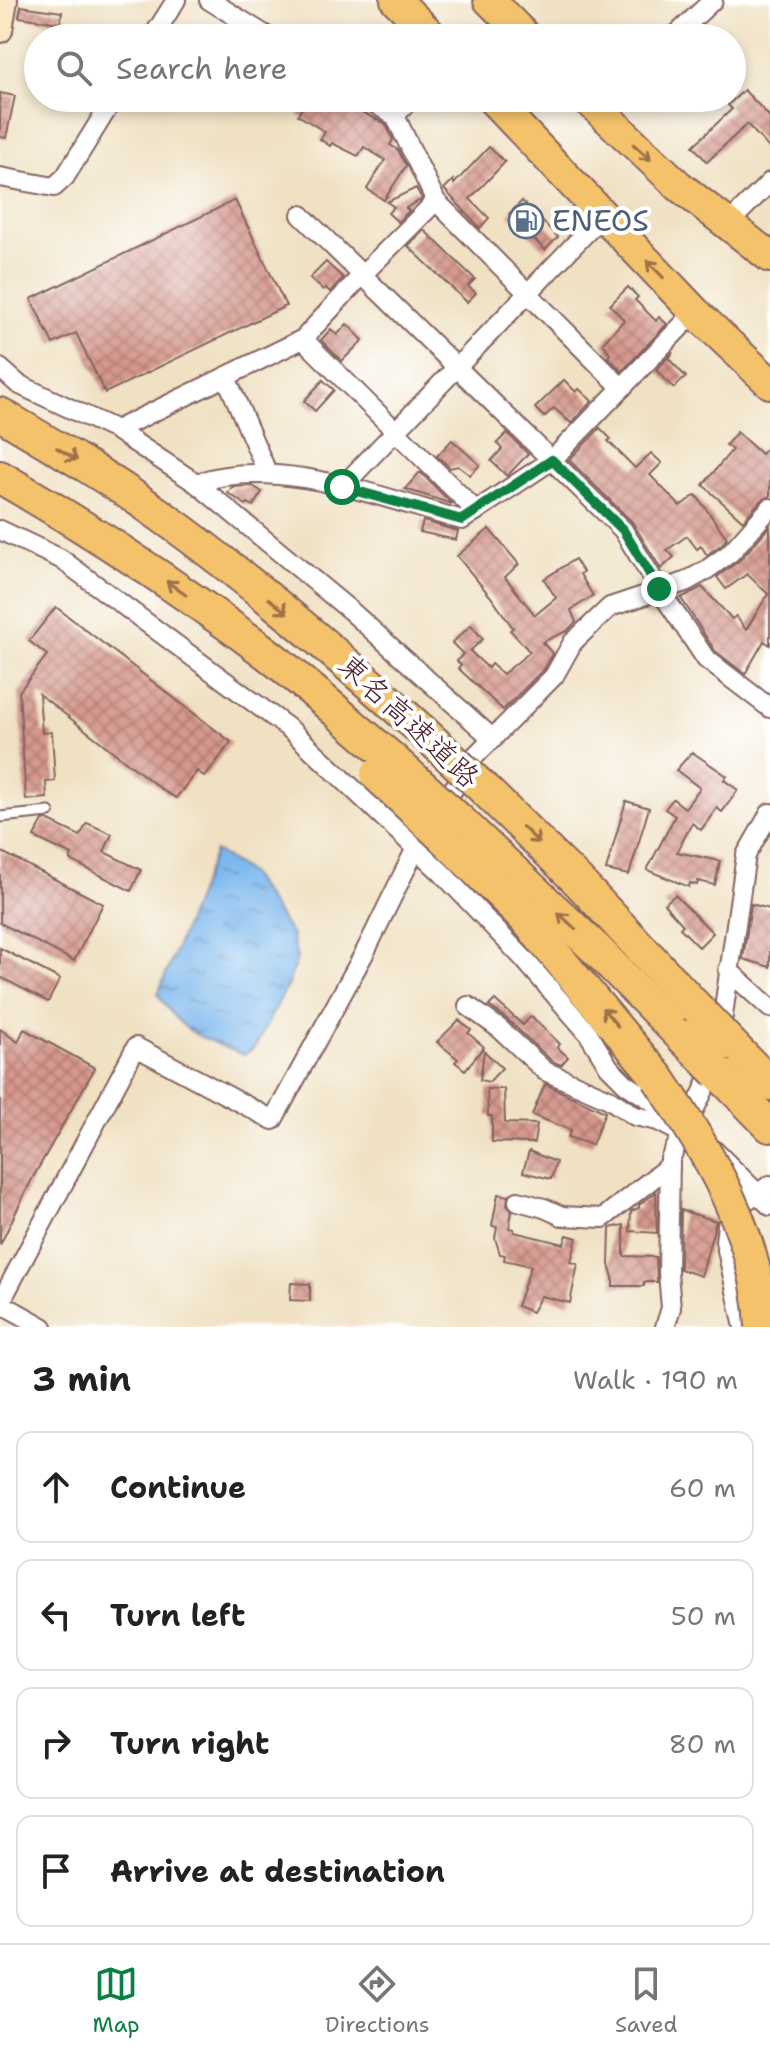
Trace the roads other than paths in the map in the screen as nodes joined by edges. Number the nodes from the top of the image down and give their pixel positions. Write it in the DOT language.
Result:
graph roads {
  1 [pos="5,0"];
  2 [pos="176,0"];
  3 [pos="209,0"];
  4 [pos="396,0"];
  5 [pos="489,0"];
  6 [pos="713,0"];
  7 [pos="161,24"];
  8 [pos="248,24"];
  9 [pos="420,24"];
  10 [pos="513,24"];
  11 [pos="688,24"];
  12 [pos="0,30"];
  13 [pos="105,112"];
  14 [pos="389,112"];
  15 [pos="399,112"];
  16 [pos="504,112"];
  17 [pos="608,112"];
  18 [pos="395,116"];
  19 [pos="0,177"];
  20 [pos="770,182"];
  21 [pos="436,201"];
  22 [pos="301,215"];
  23 [pos="602,216"];
  24 [pos="727,225"];
  25 [pos="770,257"];
  26 [pos="362,275"];
  27 [pos="528,296"];
  28 [pos="695,312"];
  29 [pos="303,339"];
  30 [pos="458,367"];
  31 [pos="0,368"];
  32 [pos="226,377"];
  33 [pos="770,383"];
  34 [pos="622,388"];
  35 [pos="0,414"];
  36 [pos="116,430"];
  37 [pos="395,430"];
  38 [pos="552,460"];
  39 [pos="267,472"];
  40 [pos="0,477"];
  41 [pos="196,483"];
  42 [pos="342,487"];
  43 [pos="770,508"];
  44 [pos="476,511"];
  45 [pos="0,530"];
  46 [pos="659,589"];
  47 [pos="770,708"];
  48 [pos="493,739"];
  49 [pos="49,812"];
  50 [pos="770,813"];
  51 [pos="0,817"];
  52 [pos="439,834"];
  53 [pos="728,970"];
  54 [pos="468,1006"];
  55 [pos="770,1008"];
  56 [pos="735,1037"];
  57 [pos="770,1059"];
  58 [pos="619,1078"];
  59 [pos="770,1084"];
  60 [pos="600,1095"];
  61 [pos="770,1126"];
  62 [pos="684,1128"];
  63 [pos="670,1165"];
  64 [pos="766,1195"];
  65 [pos="518,1201"];
  66 [pos="0,1303"];
  67 [pos="43,1327"];
  68 [pos="665,1327"];
  69 [pos="744,1327"];
  70 [pos="762,1327"];
  1 -- 12 [label="main road"];
  2 -- 7 [label="street"];
  3 -- 8 [label="street"];
  4 -- 9 [label="highway"];
  5 -- 10 [label="highway"];
  6 -- 11 [label="street"];
  13 -- 19 [label="street"];
  14 -- 18 [label="street"];
  15 -- 18 [label="street"];
  16 -- 23 [label="highway"];
  17 -- 24 [label="highway, one-way"];
  18 -- 21 [label="street"];
  20 -- 24 [label="street"];
  21 -- 26 [label="street"];
  21 -- 27 [label="street"];
  22 -- 26 [label="street"];
  23 -- 27 [label="street"];
  28 -- 23 [label="highway, one-way"];
  24 -- 25 [label="highway"];
  26 -- 29 [label="street"];
  26 -- 30 [label="street"];
  27 -- 30 [label="street"];
  27 -- 34 [label="street"];
  28 -- 33 [label="highway"];
  28 -- 34 [label="street"];
  29 -- 32 [label="street"];
  29 -- 37 [label="street"];
  30 -- 37 [label="street"];
  30 -- 38 [label="street"];
  31 -- 36 [label="street"];
  32 -- 36 [label="street"];
  32 -- 39 [label="street"];
  34 -- 38 [label="street"];
  35 -- 56 [label="highway, 東名高速道路, one-way, bridge"];
  36 -- 41 [label="street"];
  37 -- 42 [label="street"];
  37 -- 44 [label="street"];
  38 -- 44 [label="street"];
  38 -- 46 [label="street"];
  39 -- 41 [label="street"];
  39 -- 42 [label="street"];
  52 -- 40 [label="highway, 東名高速道路, one-way, bridge"];
  41 -- 48 [label="street"];
  42 -- 44 [label="street"];
  43 -- 46 [label="street"];
  45 -- 52 [label="street"];
  46 -- 47 [label="street"];
  46 -- 48 [label="street"];
  48 -- 52 [label="street"];
  49 -- 51 [label="lane"];
  50 -- 53 [label="street"];
  52 -- 58 [label="street"];
  61 -- 52 [label="highway, 東名高速道路, one-way, bridge"];
  52 -- 66 [label="street"];
  70 -- 52 [label="highway, one-way, bridge"];
  53 -- 55 [label="street"];
  53 -- 62 [label="street"];
  54 -- 60 [label="street"];
  56 -- 57 [label="highway"];
  56 -- 59 [label="highway, 東名高速道路"];
  58 -- 60 [label="street"];
  58 -- 62 [label="street"];
  60 -- 62 [label="street"];
  62 -- 63 [label="street"];
  62 -- 64 [label="street"];
  63 -- 65 [label="street"];
  63 -- 68 [label="street"];
  64 -- 69 [label="street"];
  66 -- 67 [label="street"];
}
